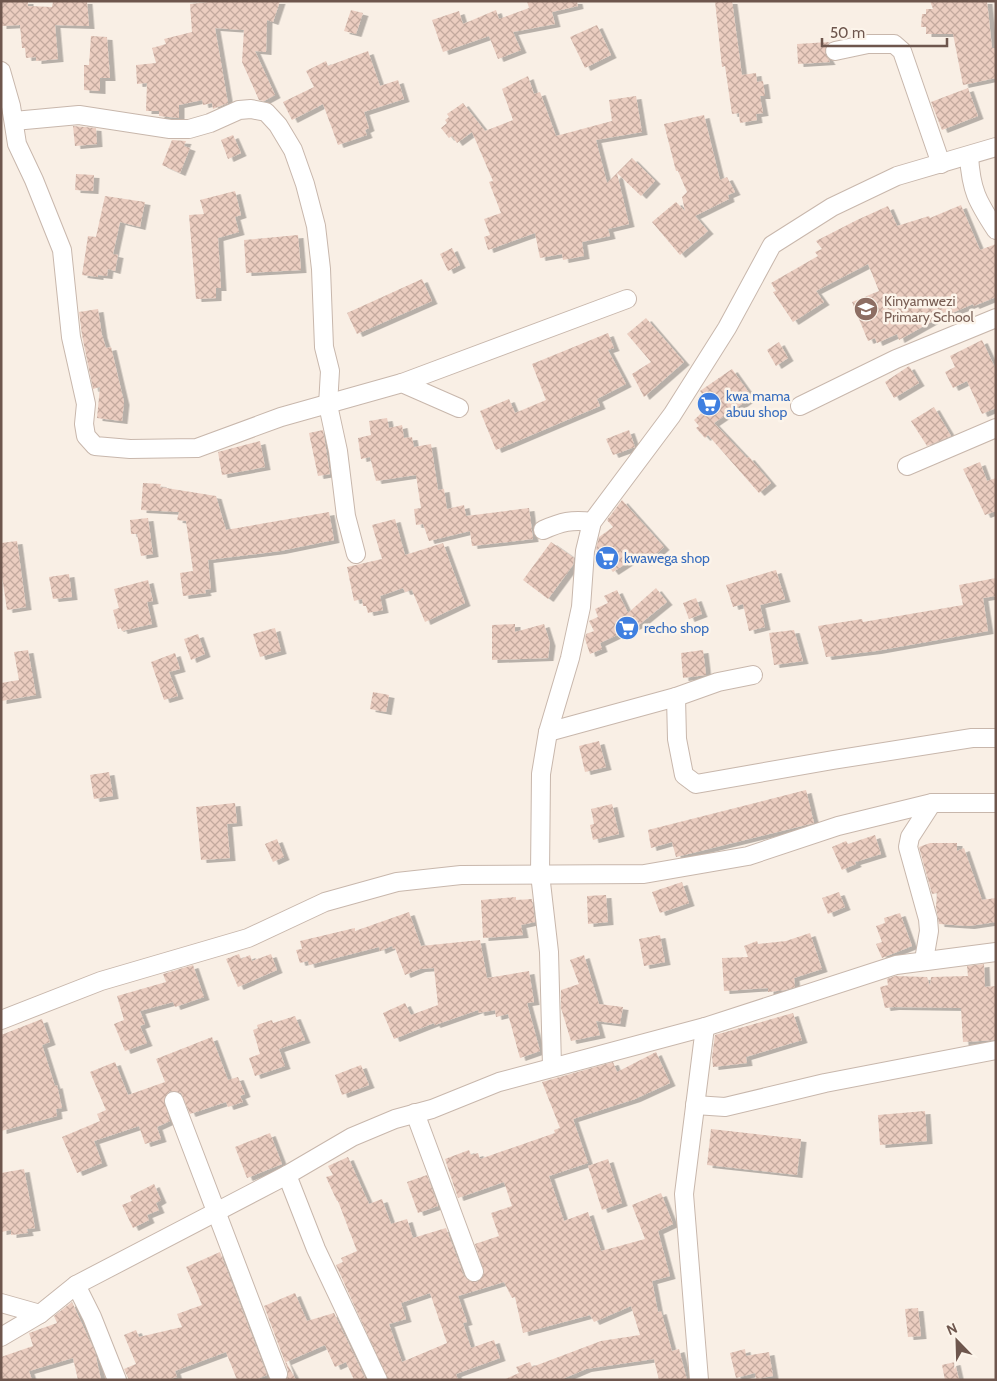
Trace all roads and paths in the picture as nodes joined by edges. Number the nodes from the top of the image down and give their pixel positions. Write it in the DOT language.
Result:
graph roads {
  1 [pos="835,52"];
  2 [pos="1,71"];
  3 [pos="14,121"];
  4 [pos="996,147"];
  5 [pos="969,156"];
  6 [pos="941,164"];
  7 [pos="996,230"];
  8 [pos="628,299"];
  9 [pos="996,318"];
  10 [pos="402,383"];
  11 [pos="328,405"];
  12 [pos="800,406"];
  13 [pos="459,408"];
  14 [pos="996,428"];
  15 [pos="907,466"];
  16 [pos="592,522"];
  17 [pos="544,530"];
  18 [pos="356,554"];
  19 [pos="753,675"];
  20 [pos="676,697"];
  21 [pos="548,732"];
  22 [pos="996,738"];
  23 [pos="996,802"];
  24 [pos="932,803"];
  25 [pos="540,874"];
  26 [pos="996,952"];
  27 [pos="924,960"];
  28 [pos="1,1020"];
  29 [pos="705,1027"];
  30 [pos="996,1050"];
  31 [pos="552,1066"];
  32 [pos="174,1101"];
  33 [pos="695,1105"];
  34 [pos="415,1113"];
  35 [pos="287,1175"];
  36 [pos="215,1212"];
  37 [pos="474,1272"];
  38 [pos="76,1285"];
  39 [pos="1,1302"];
  40 [pos="40,1314"];
  41 [pos="1,1337"];
  42 [pos="278,1374"];
  43 [pos="117,1380"];
  44 [pos="378,1380"];
  45 [pos="700,1380"];
  1 -- 6 [label="street"];
  2 -- 3 [label="street"];
  3 -- 11 [label="street"];
  3 -- 11 [label="street"];
  4 -- 5 [label="street"];
  5 -- 6 [label="street"];
  5 -- 7 [label="street"];
  6 -- 16 [label="street"];
  8 -- 10 [label="street"];
  9 -- 12 [label="street"];
  10 -- 11 [label="street"];
  10 -- 13 [label="street"];
  11 -- 18 [label="street"];
  14 -- 15 [label="street"];
  16 -- 17 [label="street"];
  16 -- 21 [label="street"];
  19 -- 20 [label="street"];
  20 -- 21 [label="street"];
  20 -- 22 [label="street"];
  21 -- 25 [label="street"];
  23 -- 24 [label="street"];
  24 -- 25 [label="street"];
  24 -- 27 [label="street"];
  25 -- 28 [label="street"];
  25 -- 31 [label="street"];
  26 -- 27 [label="street"];
  27 -- 29 [label="street"];
  29 -- 31 [label="street"];
  29 -- 33 [label="street"];
  30 -- 33 [label="street"];
  31 -- 34 [label="street"];
  32 -- 36 [label="street"];
  33 -- 45 [label="street"];
  34 -- 35 [label="street"];
  34 -- 37 [label="street"];
  35 -- 36 [label="street"];
  35 -- 44 [label="street"];
  36 -- 38 [label="street"];
  36 -- 42 [label="street"];
  38 -- 40 [label="street"];
  38 -- 43 [label="street"];
  39 -- 40 [label="street"];
  40 -- 41 [label="street"];
}
